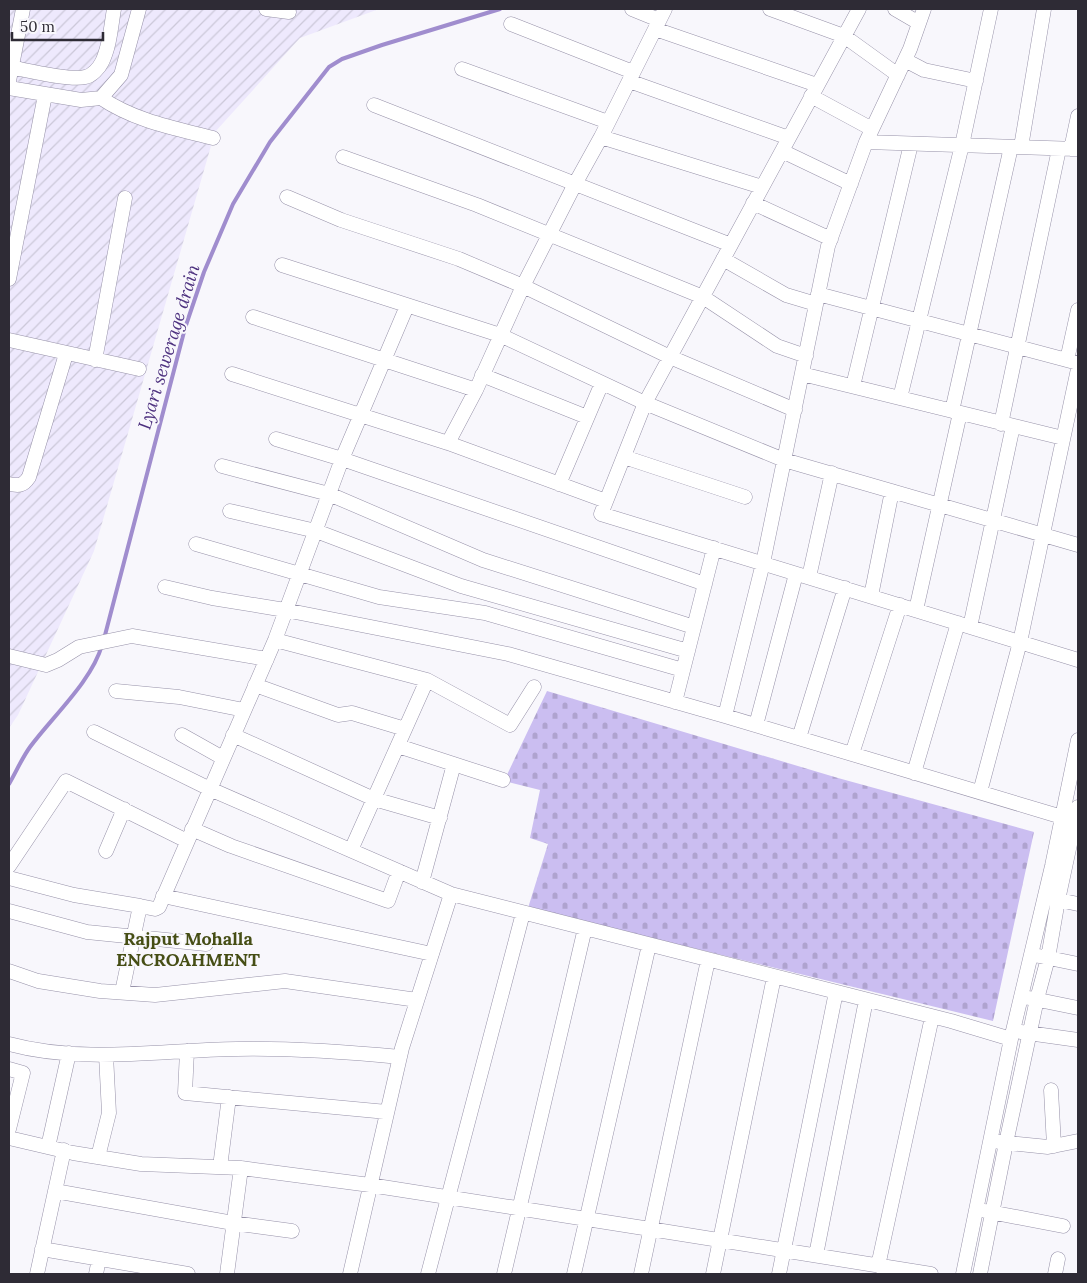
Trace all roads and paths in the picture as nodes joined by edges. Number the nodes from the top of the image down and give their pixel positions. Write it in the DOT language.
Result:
graph roads {
  1 [pos="23,9"];
  2 [pos="114,9"];
  3 [pos="139,9"];
  4 [pos="266,9"];
  5 [pos="632,9"];
  6 [pos="770,9"];
  7 [pos="859,9"];
  8 [pos="896,9"];
  9 [pos="924,9"];
  10 [pos="991,9"];
  11 [pos="1044,9"];
  12 [pos="289,12"];
  13 [pos="660,19"];
  14 [pos="919,23"];
  15 [pos="511,24"];
  16 [pos="844,36"];
  17 [pos="905,60"];
  18 [pos="462,69"];
  19 [pos="9,72"];
  20 [pos="898,76"];
  21 [pos="631,77"];
  22 [pos="976,81"];
  23 [pos="9,88"];
  24 [pos="814,91"];
  25 [pos="45,95"];
  26 [pos="101,98"];
  27 [pos="374,105"];
  28 [pos="1078,116"];
  29 [pos="608,122"];
  30 [pos="869,136"];
  31 [pos="601,137"];
  32 [pos="213,138"];
  33 [pos="789,138"];
  34 [pos="911,144"];
  35 [pos="962,145"];
  36 [pos="1016,147"];
  37 [pos="1069,149"];
  38 [pos="782,150"];
  39 [pos="343,157"];
  40 [pos="575,184"];
  41 [pos="851,184"];
  42 [pos="762,187"];
  43 [pos="287,197"];
  44 [pos="125,198"];
  45 [pos="753,204"];
  46 [pos="550,234"];
  47 [pos="831,239"];
  48 [pos="731,245"];
  49 [pos="723,259"];
  50 [pos="282,264"];
  51 [pos="9,279"];
  52 [pos="523,286"];
  53 [pos="703,297"];
  54 [pos="817,299"];
  55 [pos="408,306"];
  56 [pos="872,308"];
  57 [pos="1078,310"];
  58 [pos="252,317"];
  59 [pos="920,321"];
  60 [pos="969,334"];
  61 [pos="500,335"];
  62 [pos="9,340"];
  63 [pos="1017,347"];
  64 [pos="66,354"];
  65 [pos="806,356"];
  66 [pos="670,357"];
  67 [pos="95,360"];
  68 [pos="385,360"];
  69 [pos="1072,362"];
  70 [pos="139,368"];
  71 [pos="1078,369"];
  72 [pos="232,374"];
  73 [pos="802,374"];
  74 [pos="482,375"];
  75 [pos="602,383"];
  76 [pos="854,386"];
  77 [pos="476,390"];
  78 [pos="900,398"];
  79 [pos="645,404"];
  80 [pos="795,410"];
  81 [pos="956,412"];
  82 [pos="360,416"];
  83 [pos="587,417"];
  84 [pos="1007,425"];
  85 [pos="1063,438"];
  86 [pos="276,439"];
  87 [pos="448,443"];
  88 [pos="624,457"];
  89 [pos="342,459"];
  90 [pos="784,460"];
  91 [pos="222,466"];
  92 [pos="832,474"];
  93 [pos="9,484"];
  94 [pos="559,484"];
  95 [pos="892,491"];
  96 [pos="329,494"];
  97 [pos="745,497"];
  98 [pos="606,501"];
  99 [pos="940,505"];
  100 [pos="230,511"];
  101 [pos="993,520"];
  102 [pos="316,530"];
  103 [pos="1042,534"];
  104 [pos="196,544"];
  105 [pos="1078,545"];
  106 [pos="714,548"];
  107 [pos="763,563"];
  108 [pos="298,574"];
  109 [pos="802,575"];
  110 [pos="705,584"];
  111 [pos="166,587"];
  112 [pos="845,588"];
  113 [pos="870,596"];
  114 [pos="900,605"];
  115 [pos="285,610"];
  116 [pos="916,610"];
  117 [pos="964,625"];
  118 [pos="694,627"];
  119 [pos="275,640"];
  120 [pos="1020,642"];
  121 [pos="688,651"];
  122 [pos="9,656"];
  123 [pos="267,659"];
  124 [pos="1078,660"];
  125 [pos="683,670"];
  126 [pos="428,680"];
  127 [pos="255,685"];
  128 [pos="534,687"];
  129 [pos="116,691"];
  130 [pos="675,702"];
  131 [pos="244,710"];
  132 [pos="725,716"];
  133 [pos="756,725"];
  134 [pos="405,729"];
  135 [pos="94,732"];
  136 [pos="182,735"];
  137 [pos="233,735"];
  138 [pos="799,738"];
  139 [pos="1078,740"];
  140 [pos="398,746"];
  141 [pos="852,754"];
  142 [pos="223,758"];
  143 [pos="454,764"];
  144 [pos="914,773"];
  145 [pos="1074,779"];
  146 [pos="503,780"];
  147 [pos="210,789"];
  148 [pos="980,792"];
  149 [pos="374,799"];
  150 [pos="1078,807"];
  151 [pos="124,810"];
  152 [pos="1062,817"];
  153 [pos="440,818"];
  154 [pos="190,835"];
  155 [pos="1069,838"];
  156 [pos="351,850"];
  157 [pos="106,851"];
  158 [pos="9,866"];
  159 [pos="399,871"];
  160 [pos="9,878"];
  161 [pos="422,882"];
  162 [pos="451,894"];
  163 [pos="163,896"];
  164 [pos="1051,898"];
  165 [pos="1078,904"];
  166 [pos="140,906"];
  167 [pos="9,911"];
  168 [pos="523,913"];
  169 [pos="585,928"];
  170 [pos="133,937"];
  171 [pos="206,944"];
  172 [pos="650,945"];
  173 [pos="432,954"];
  174 [pos="1031,954"];
  175 [pos="1048,958"];
  176 [pos="708,960"];
  177 [pos="1078,964"];
  178 [pos="9,971"];
  179 [pos="774,977"];
  180 [pos="122,992"];
  181 [pos="836,992"];
  182 [pos="1021,996"];
  183 [pos="1037,999"];
  184 [pos="418,1000"];
  185 [pos="866,1000"];
  186 [pos="1078,1008"];
  187 [pos="932,1016"];
  188 [pos="1030,1033"];
  189 [pos="1012,1035"];
  190 [pos="1078,1040"];
  191 [pos="9,1044"];
  192 [pos="187,1051"];
  193 [pos="69,1053"];
  194 [pos="106,1055"];
  195 [pos="400,1057"];
  196 [pos="9,1069"];
  197 [pos="1051,1090"];
  198 [pos="229,1097"];
  199 [pos="387,1112"];
  200 [pos="9,1128"];
  201 [pos="9,1138"];
  202 [pos="991,1141"];
  203 [pos="1078,1141"];
  204 [pos="1006,1143"];
  205 [pos="1054,1146"];
  206 [pos="48,1147"];
  207 [pos="64,1150"];
  208 [pos="98,1157"];
  209 [pos="220,1167"];
  210 [pos="241,1168"];
  211 [pos="370,1185"];
  212 [pos="55,1192"];
  213 [pos="448,1197"];
  214 [pos="519,1208"];
  215 [pos="976,1210"];
  216 [pos="993,1213"];
  217 [pos="586,1218"];
  218 [pos="233,1223"];
  219 [pos="1063,1226"];
  220 [pos="650,1228"];
  221 [pos="292,1231"];
  222 [pos="720,1240"];
  223 [pos="42,1249"];
  224 [pos="784,1250"];
  225 [pos="816,1255"];
  226 [pos="99,1259"];
  227 [pos="1058,1259"];
  228 [pos="870,1268"];
  229 [pos="37,1274"];
  230 [pos="96,1274"];
  231 [pos="188,1274"];
  232 [pos="227,1274"];
  233 [pos="350,1274"];
  234 [pos="428,1274"];
  235 [pos="504,1274"];
  236 [pos="574,1274"];
  237 [pos="640,1274"];
  238 [pos="713,1274"];
  239 [pos="779,1274"];
  240 [pos="931,1274"];
  241 [pos="964,1274"];
  242 [pos="980,1274"];
  243 [pos="1055,1274"];
  1 -- 19 [label="street"];
  2 -- 19 [label="street"];
  3 -- 26 [label="street"];
  4 -- 12 [label="street"];
  5 -- 13 [label="street"];
  6 -- 16 [label="street"];
  7 -- 16 [label="street"];
  8 -- 14 [label="street"];
  9 -- 14 [label="street"];
  10 -- 22 [label="street"];
  11 -- 36 [label="street"];
  13 -- 21 [label="street"];
  13 -- 24 [label="street"];
  14 -- 17 [label="street"];
  15 -- 21 [label="street"];
  16 -- 20 [label="street"];
  16 -- 24 [label="street"];
  17 -- 20 [label="street"];
  17 -- 22 [label="street"];
  18 -- 29 [label="street"];
  20 -- 30 [label="street"];
  21 -- 29 [label="street"];
  21 -- 33 [label="street"];
  22 -- 35 [label="street"];
  23 -- 25 [label="street"];
  24 -- 30 [label="street"];
  24 -- 33 [label="street"];
  25 -- 26 [label="street"];
  25 -- 51 [label="street"];
  26 -- 32 [label="street"];
  27 -- 40 [label="street"];
  28 -- 37 [label="street"];
  29 -- 31 [label="street"];
  30 -- 34 [label="street"];
  30 -- 41 [label="street"];
  31 -- 40 [label="street"];
  31 -- 42 [label="street"];
  33 -- 38 [label="street"];
  34 -- 35 [label="street"];
  34 -- 56 [label="street"];
  35 -- 36 [label="street"];
  35 -- 59 [label="street"];
  36 -- 37 [label="street"];
  36 -- 60 [label="street"];
  37 -- 63 [label="street"];
  38 -- 41 [label="street"];
  38 -- 42 [label="street"];
  39 -- 46 [label="street"];
  40 -- 46 [label="street"];
  40 -- 48 [label="street"];
  41 -- 47 [label="street"];
  42 -- 45 [label="street"];
  43 -- 52 [label="street"];
  44 -- 67 [label="street"];
  45 -- 47 [label="street"];
  45 -- 48 [label="street"];
  46 -- 52 [label="street"];
  46 -- 53 [label="street"];
  47 -- 54 [label="street"];
  48 -- 49 [label="street"];
  49 -- 53 [label="street"];
  49 -- 54 [label="street"];
  50 -- 55 [label="street"];
  52 -- 61 [label="street"];
  52 -- 66 [label="street"];
  53 -- 65 [label="street"];
  53 -- 66 [label="street"];
  54 -- 56 [label="street"];
  54 -- 65 [label="street"];
  55 -- 61 [label="street"];
  55 -- 68 [label="street"];
  56 -- 59 [label="street"];
  56 -- 76 [label="street"];
  57 -- 69 [label="street"];
  58 -- 68 [label="street"];
  59 -- 60 [label="street"];
  59 -- 78 [label="street"];
  60 -- 63 [label="street"];
  60 -- 81 [label="street"];
  61 -- 74 [label="street"];
  61 -- 75 [label="street"];
  62 -- 64 [label="street"];
  63 -- 69 [label="street"];
  63 -- 84 [label="street"];
  64 -- 67 [label="street"];
  64 -- 93 [label="street"];
  65 -- 73 [label="street"];
  66 -- 79 [label="street"];
  66 -- 80 [label="street"];
  67 -- 70 [label="street"];
  68 -- 77 [label="street"];
  68 -- 82 [label="street"];
  71 -- 85 [label="street"];
  72 -- 82 [label="street"];
  73 -- 76 [label="street"];
  73 -- 80 [label="street"];
  74 -- 77 [label="street"];
  74 -- 83 [label="street"];
  75 -- 79 [label="street"];
  75 -- 83 [label="street"];
  76 -- 78 [label="street"];
  77 -- 87 [label="street"];
  78 -- 81 [label="street"];
  79 -- 88 [label="street"];
  79 -- 90 [label="street"];
  80 -- 90 [label="street"];
  81 -- 84 [label="street"];
  81 -- 99 [label="street"];
  82 -- 87 [label="street"];
  82 -- 89 [label="street"];
  83 -- 94 [label="street"];
  84 -- 85 [label="street"];
  84 -- 101 [label="street"];
  85 -- 103 [label="street"];
  86 -- 89 [label="street"];
  87 -- 94 [label="street"];
  88 -- 97 [label="street"];
  88 -- 98 [label="street"];
  89 -- 96 [label="street"];
  89 -- 110 [label="street"];
  90 -- 92 [label="street"];
  90 -- 107 [label="street"];
  91 -- 96 [label="street"];
  92 -- 95 [label="street"];
  92 -- 109 [label="street"];
  94 -- 98 [label="street"];
  95 -- 99 [label="street"];
  95 -- 113 [label="street"];
  96 -- 102 [label="street"];
  96 -- 118 [label="street"];
  98 -- 106 [label="street"];
  99 -- 101 [label="street"];
  99 -- 116 [label="street"];
  100 -- 102 [label="street"];
  101 -- 103 [label="street"];
  101 -- 117 [label="street"];
  102 -- 108 [label="street"];
  102 -- 121 [label="street"];
  103 -- 105 [label="street"];
  103 -- 120 [label="street"];
  104 -- 108 [label="street"];
  106 -- 107 [label="street"];
  106 -- 110 [label="street"];
  107 -- 109 [label="street"];
  107 -- 132 [label="street"];
  108 -- 115 [label="street"];
  108 -- 125 [label="street"];
  109 -- 112 [label="street"];
  109 -- 133 [label="street"];
  110 -- 118 [label="street"];
  111 -- 115 [label="street"];
  112 -- 113 [label="street"];
  112 -- 138 [label="street"];
  113 -- 114 [label="street"];
  114 -- 116 [label="street"];
  114 -- 141 [label="street"];
  115 -- 119 [label="street"];
  115 -- 130 [label="street"];
  116 -- 117 [label="street"];
  117 -- 120 [label="street"];
  117 -- 144 [label="street"];
  118 -- 121 [label="street"];
  119 -- 123 [label="street"];
  119 -- 126 [label="street"];
  120 -- 124 [label="street"];
  120 -- 148 [label="street"];
  121 -- 125 [label="street"];
  122 -- 123 [label="street"];
  123 -- 127 [label="street"];
  125 -- 130 [label="street"];
  126 -- 128 [label="street"];
  126 -- 134 [label="street"];
  127 -- 131 [label="street"];
  127 -- 134 [label="street"];
  129 -- 131 [label="street"];
  130 -- 132 [label="street"];
  131 -- 137 [label="street"];
  132 -- 133 [label="street"];
  133 -- 138 [label="street"];
  134 -- 140 [label="street"];
  135 -- 147 [label="street"];
  136 -- 142 [label="street"];
  137 -- 142 [label="street"];
  137 -- 149 [label="street"];
  138 -- 141 [label="street"];
  139 -- 145 [label="street"];
  140 -- 143 [label="street"];
  140 -- 149 [label="street"];
  141 -- 144 [label="street"];
  142 -- 147 [label="street"];
  143 -- 146 [label="street"];
  143 -- 153 [label="street"];
  144 -- 148 [label="street"];
  145 -- 152 [label="street"];
  147 -- 154 [label="street"];
  147 -- 156 [label="street"];
  148 -- 152 [label="street"];
  149 -- 153 [label="street"];
  149 -- 156 [label="street"];
  150 -- 155 [label="street"];
  151 -- 154 [label="street"];
  151 -- 157 [label="street"];
  151 -- 158 [label="street"];
  152 -- 155 [label="street"];
  153 -- 161 [label="street"];
  154 -- 159 [label="street"];
  154 -- 163 [label="street"];
  155 -- 164 [label="street"];
  156 -- 159 [label="street"];
  159 -- 161 [label="street"];
  160 -- 166 [label="street"];
  161 -- 162 [label="street"];
  162 -- 168 [label="street"];
  162 -- 173 [label="street"];
  163 -- 166 [label="street"];
  163 -- 173 [label="street"];
  164 -- 165 [label="street"];
  164 -- 174 [label="street"];
  164 -- 175 [label="street"];
  166 -- 170 [label="street"];
  167 -- 170 [label="street"];
  168 -- 169 [label="street"];
  168 -- 213 [label="street"];
  169 -- 172 [label="street"];
  169 -- 214 [label="street"];
  170 -- 171 [label="street"];
  170 -- 180 [label="street"];
  172 -- 176 [label="street"];
  172 -- 217 [label="street"];
  173 -- 184 [label="street"];
  174 -- 175 [label="street"];
  174 -- 182 [label="street"];
  175 -- 177 [label="street"];
  175 -- 183 [label="street"];
  176 -- 179 [label="street"];
  176 -- 220 [label="street"];
  178 -- 180 [label="street"];
  179 -- 181 [label="street"];
  179 -- 222 [label="street"];
  180 -- 184 [label="street"];
  181 -- 185 [label="street"];
  181 -- 224 [label="street"];
  182 -- 183 [label="street"];
  182 -- 189 [label="street"];
  183 -- 186 [label="street"];
  183 -- 188 [label="street"];
  184 -- 195 [label="street"];
  185 -- 187 [label="street"];
  185 -- 225 [label="street"];
  187 -- 189 [label="street"];
  187 -- 228 [label="street"];
  188 -- 189 [label="street"];
  188 -- 190 [label="street"];
  188 -- 204 [label="street"];
  189 -- 202 [label="street"];
  191 -- 193 [label="street"];
  192 -- 194 [label="street"];
  192 -- 195 [label="street"];
  192 -- 198 [label="street"];
  193 -- 194 [label="street"];
  193 -- 206 [label="street"];
  194 -- 208 [label="street"];
  195 -- 199 [label="street"];
  196 -- 200 [label="street"];
  197 -- 205 [label="street"];
  198 -- 199 [label="street"];
  198 -- 209 [label="street"];
  199 -- 211 [label="street"];
  201 -- 206 [label="street"];
  202 -- 204 [label="street"];
  202 -- 215 [label="street"];
  203 -- 205 [label="street"];
  204 -- 205 [label="street"];
  204 -- 216 [label="street"];
  206 -- 207 [label="street"];
  207 -- 208 [label="street"];
  207 -- 212 [label="street"];
  208 -- 209 [label="street"];
  209 -- 210 [label="street"];
  210 -- 211 [label="street"];
  210 -- 218 [label="street"];
  211 -- 213 [label="street"];
  211 -- 233 [label="street"];
  212 -- 218 [label="street"];
  212 -- 223 [label="street"];
  213 -- 214 [label="street"];
  213 -- 234 [label="street"];
  214 -- 217 [label="street"];
  214 -- 235 [label="street"];
  215 -- 216 [label="street"];
  215 -- 241 [label="street"];
  216 -- 219 [label="street"];
  216 -- 242 [label="street"];
  217 -- 220 [label="street"];
  217 -- 236 [label="street"];
  218 -- 221 [label="street"];
  218 -- 232 [label="street"];
  220 -- 222 [label="street"];
  220 -- 237 [label="street"];
  222 -- 224 [label="street"];
  222 -- 238 [label="street"];
  223 -- 226 [label="street"];
  223 -- 229 [label="street"];
  224 -- 225 [label="street"];
  224 -- 239 [label="street"];
  225 -- 228 [label="street"];
  226 -- 230 [label="street"];
  226 -- 231 [label="street"];
  227 -- 243 [label="street"];
  228 -- 240 [label="street"];
}
